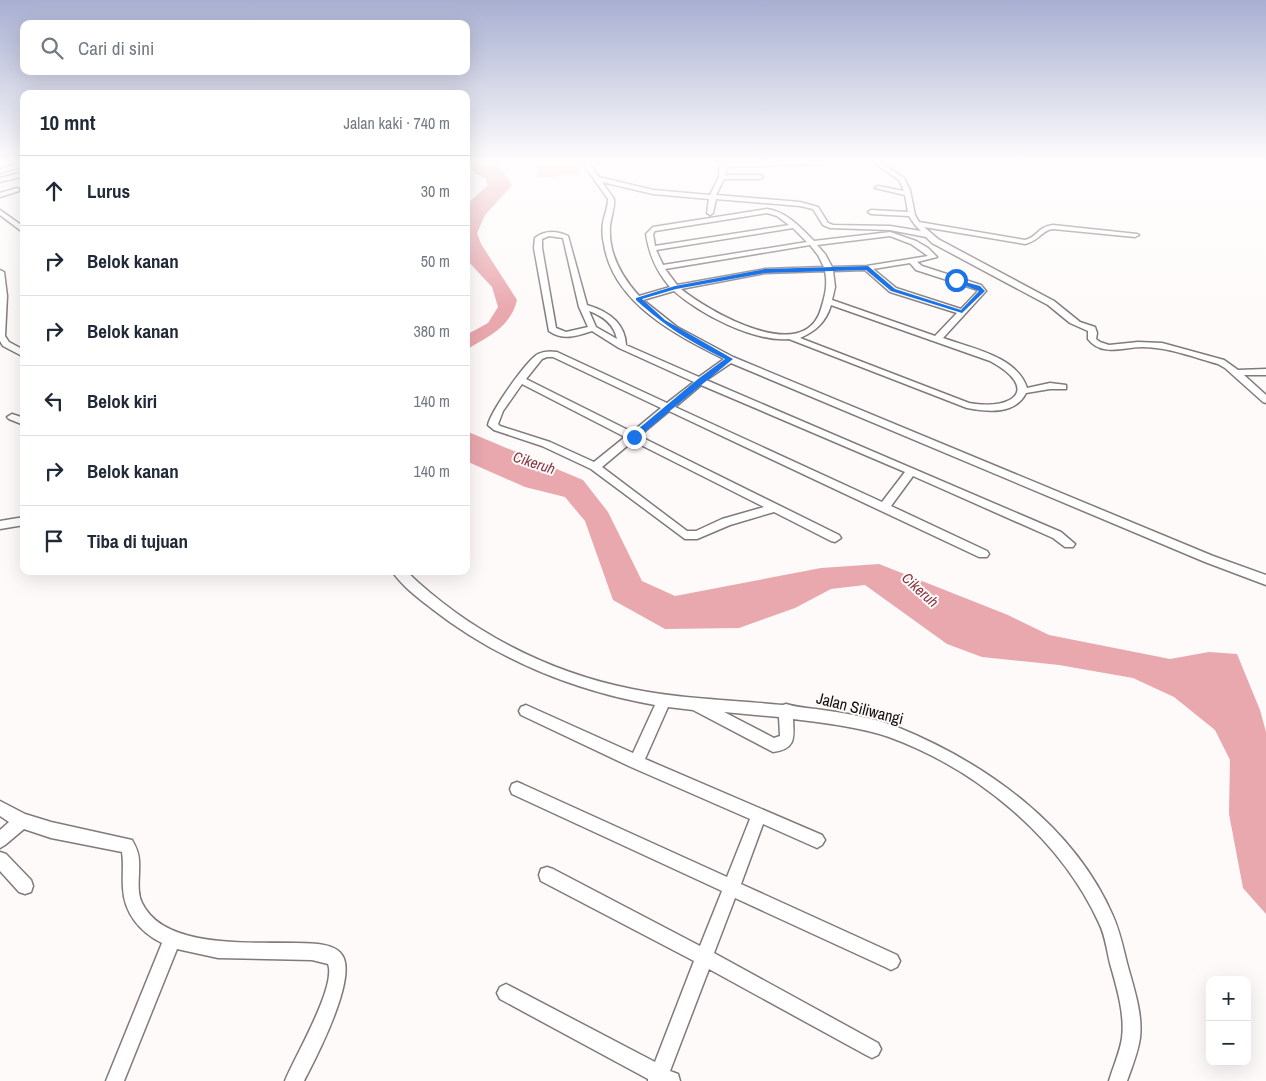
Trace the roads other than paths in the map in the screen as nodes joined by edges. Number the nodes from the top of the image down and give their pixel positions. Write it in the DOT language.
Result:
graph roads {
  1 [pos="609,211"];
  2 [pos="771,211"];
  3 [pos="775,211"];
  4 [pos="818,211"];
  5 [pos="0,212"];
  6 [pos="871,212"];
  7 [pos="912,214"];
  8 [pos="917,224"];
  9 [pos="793,226"];
  10 [pos="20,228"];
  11 [pos="929,235"];
  12 [pos="1135,235"];
  13 [pos="812,243"];
  14 [pos="651,249"];
  15 [pos="912,262"];
  16 [pos="660,268"];
  17 [pos="868,268"];
  18 [pos="830,269"];
  19 [pos="0,272"];
  20 [pos="675,288"];
  21 [pos="638,299"];
  22 [pos="829,302"];
  23 [pos="583,307"];
  24 [pos="962,312"];
  25 [pos="593,328"];
  26 [pos="792,338"];
  27 [pos="937,339"];
  28 [pos="622,346"];
  29 [pos="20,352"];
  30 [pos="730,359"];
  31 [pos="1266,372"];
  32 [pos="1236,374"];
  33 [pos="520,380"];
  34 [pos="700,381"];
  35 [pos="1063,387"];
  36 [pos="1023,392"];
  37 [pos="1266,400"];
  38 [pos="670,407"];
  39 [pos="12,417"];
  40 [pos="20,420"];
  41 [pos="634,437"];
  42 [pos="595,467"];
  43 [pos="911,471"];
  44 [pos="775,508"];
  45 [pos="884,508"];
  46 [pos="20,522"];
  47 [pos="0,525"];
  48 [pos="834,538"];
  49 [pos="1069,544"];
  50 [pos="983,554"];
  51 [pos="402,575"];
  52 [pos="1266,580"];
  53 [pos="664,701"];
  54 [pos="693,703"];
  55 [pos="786,710"];
  56 [pos="526,711"];
  57 [pos="636,762"];
  58 [pos="517,789"];
  59 [pos="0,808"];
  60 [pos="759,815"];
  61 [pos="22,821"];
  62 [pos="0,840"];
  63 [pos="817,840"];
  64 [pos="0,860"];
  65 [pos="546,875"];
  66 [pos="25,886"];
  67 [pos="730,888"];
  68 [pos="172,940"];
  69 [pos="706,958"];
  70 [pos="891,961"];
  71 [pos="506,993"];
  72 [pos="872,1049"];
  73 [pos="663,1079"];
  74 [pos="115,1081"];
  75 [pos="294,1081"];
  76 [pos="1118,1081"];
  1 -- 21 [label="street"];
  2 -- 14 [label="street"];
  3 -- 9 [label="street"];
  4 -- 11 [label="street"];
  5 -- 10 [label="street"];
  6 -- 7 [label="street"];
  7 -- 8 [label="street"];
  8 -- 11 [label="street"];
  8 -- 12 [label="street"];
  9 -- 13 [label="street"];
  9 -- 14 [label="street"];
  11 -- 32 [label="street"];
  13 -- 15 [label="street"];
  13 -- 16 [label="street"];
  13 -- 18 [label="street"];
  14 -- 16 [label="street"];
  15 -- 17 [label="street"];
  15 -- 24 [label="street"];
  16 -- 20 [label="street"];
  17 -- 18 [label="street"];
  17 -- 24 [label="street"];
  18 -- 20 [label="street"];
  18 -- 22 [label="street"];
  19 -- 29 [label="street"];
  20 -- 21 [label="street"];
  20 -- 26 [label="street"];
  21 -- 30 [label="street"];
  22 -- 26 [label="street"];
  22 -- 27 [label="street"];
  23 -- 25 [label="street"];
  23 -- 25 [label="street"];
  23 -- 28 [label="street"];
  24 -- 27 [label="street"];
  25 -- 28 [label="street"];
  26 -- 36 [label="street"];
  27 -- 36 [label="street"];
  28 -- 34 [label="street"];
  30 -- 34 [label="street"];
  30 -- 52 [label="street"];
  31 -- 32 [label="street"];
  32 -- 37 [label="street"];
  33 -- 38 [label="street"];
  33 -- 41 [label="street"];
  33 -- 42 [label="street"];
  34 -- 38 [label="street"];
  34 -- 43 [label="street"];
  35 -- 36 [label="street"];
  38 -- 41 [label="street"];
  38 -- 45 [label="street"];
  39 -- 40 [label="street"];
  41 -- 42 [label="street"];
  41 -- 44 [label="street"];
  42 -- 44 [label="street"];
  43 -- 45 [label="street"];
  43 -- 49 [label="street"];
  44 -- 48 [label="street"];
  45 -- 50 [label="street"];
  46 -- 47 [label="street"];
  51 -- 53 [label="street, Jalan Siliwangi"];
  53 -- 54 [label="street, Jalan Siliwangi"];
  53 -- 57 [label="street"];
  54 -- 55 [label="street, Jalan Siliwangi"];
  54 -- 55 [label="street"];
  55 -- 76 [label="street, Jalan Siliwangi"];
  56 -- 57 [label="street"];
  57 -- 60 [label="street"];
  58 -- 67 [label="street"];
  59 -- 61 [label="street"];
  60 -- 63 [label="street"];
  60 -- 67 [label="street"];
  61 -- 62 [label="street"];
  61 -- 68 [label="street"];
  64 -- 66 [label="street"];
  65 -- 69 [label="street"];
  67 -- 69 [label="street"];
  67 -- 70 [label="street"];
  68 -- 74 [label="street"];
  68 -- 75 [label="street"];
  69 -- 72 [label="street"];
  69 -- 73 [label="street"];
  71 -- 73 [label="street"];
}
